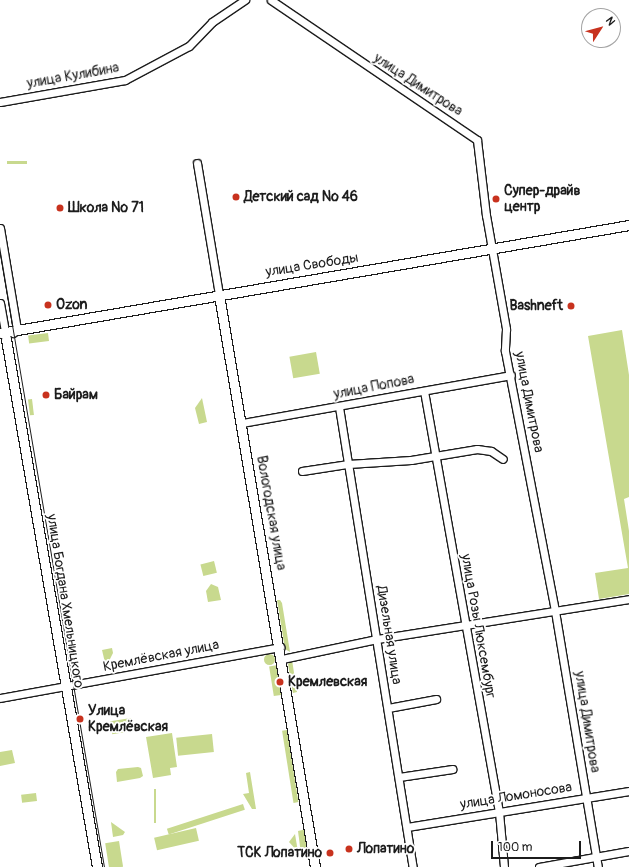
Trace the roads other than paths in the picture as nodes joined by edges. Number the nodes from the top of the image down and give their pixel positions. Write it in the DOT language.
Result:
graph roads {
  1 [pos="245,0"];
  2 [pos="271,0"];
  3 [pos="0,102"];
  4 [pos="196,163"];
  5 [pos="629,225"];
  6 [pos="0,228"];
  7 [pos="491,250"];
  8 [pos="219,295"];
  9 [pos="0,303"];
  10 [pos="17,330"];
  11 [pos="4,334"];
  12 [pos="512,375"];
  13 [pos="424,391"];
  14 [pos="339,406"];
  15 [pos="242,423"];
  16 [pos="435,455"];
  17 [pos="503,459"];
  18 [pos="348,464"];
  19 [pos="302,471"];
  20 [pos="629,598"];
  21 [pos="555,611"];
  22 [pos="464,626"];
  23 [pos="377,639"];
  24 [pos="280,647"];
  25 [pos="282,659"];
  26 [pos="65,687"];
  27 [pos="0,698"];
  28 [pos="436,699"];
  29 [pos="388,708"];
  30 [pos="452,769"];
  31 [pos="399,778"];
  32 [pos="629,791"];
  33 [pos="586,798"];
  34 [pos="499,812"];
  35 [pos="407,827"];
  36 [pos="629,851"];
  37 [pos="597,858"];
  38 [pos="97,867"];
  39 [pos="315,867"];
  40 [pos="413,867"];
  41 [pos="504,867"];
  42 [pos="539,867"];
  43 [pos="598,867"];
  1 -- 3 [label="street, улица Кулибина"];
  2 -- 7 [label="street, улица Димитрова"];
  4 -- 8 [label="street, Вологодская улица"];
  5 -- 7 [label="main road, улица Свободы"];
  6 -- 10 [label="street"];
  7 -- 8 [label="main road, улица Свободы"];
  7 -- 12 [label="street, улица Димитрова"];
  8 -- 10 [label="main road, улица Свободы"];
  8 -- 15 [label="main road, Вологодская улица"];
  9 -- 11 [label="street"];
  10 -- 11 [label="main road, улица Свободы"];
  11 -- 26 [label="main road, улица Богдана Хмельницкого"];
  12 -- 13 [label="street, улица Попова"];
  12 -- 21 [label="street, улица Димитрова"];
  13 -- 14 [label="street, улица Попова"];
  13 -- 16 [label="street, улица Розы Люксембург"];
  14 -- 15 [label="street, улица Попова"];
  14 -- 18 [label="street, Дизельная улица"];
  15 -- 24 [label="main road, Вологодская улица"];
  16 -- 17 [label="street"];
  16 -- 18 [label="street"];
  16 -- 22 [label="street, улица Розы Люксембург"];
  18 -- 19 [label="street"];
  18 -- 23 [label="street, Дизельная улица"];
  20 -- 21 [label="street"];
  21 -- 22 [label="street"];
  21 -- 33 [label="street, улица Димитрова"];
  22 -- 23 [label="street"];
  22 -- 34 [label="street, улица Розы Люксембург"];
  23 -- 25 [label="street"];
  23 -- 29 [label="street, Дизельная улица"];
  24 -- 25 [label="main road, Вологодская улица"];
  24 -- 26 [label="street, Кремлёвская улица"];
  25 -- 39 [label="main road, Вологодская улица"];
  26 -- 27 [label="street, Кремлёвская улица"];
  26 -- 38 [label="main road, улица Богдана Хмельницкого"];
  28 -- 29 [label="street"];
  29 -- 31 [label="street, Дизельная улица"];
  30 -- 31 [label="street"];
  31 -- 35 [label="street, Дизельная улица"];
  32 -- 33 [label="street, улица Ломоносова"];
  33 -- 34 [label="street, улица Ломоносова"];
  33 -- 37 [label="street, улица Димитрова"];
  34 -- 35 [label="street, улица Ломоносова"];
  34 -- 41 [label="street, улица Розы Люксембург"];
  35 -- 40 [label="street, Дизельная улица"];
  36 -- 37 [label="street"];
  37 -- 42 [label="street"];
  37 -- 43 [label="street, улица Димитрова"];
}
